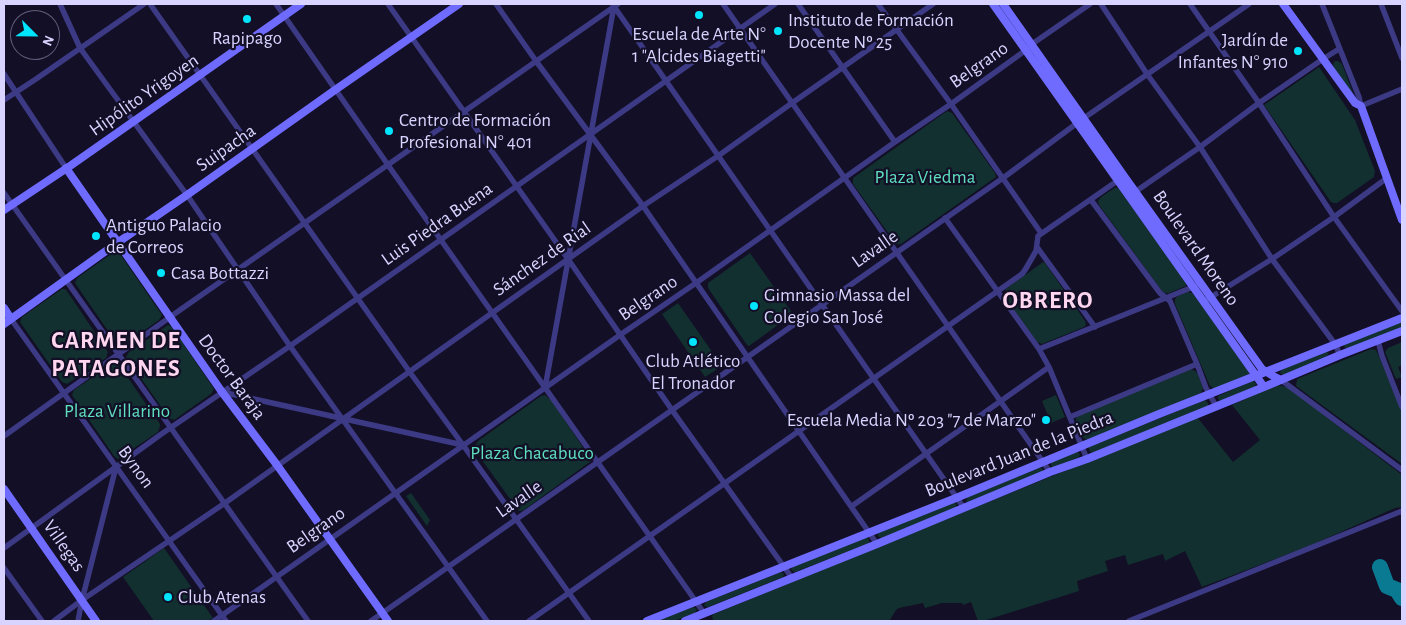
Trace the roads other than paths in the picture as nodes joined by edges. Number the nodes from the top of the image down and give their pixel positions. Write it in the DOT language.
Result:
graph roads {
  1 [pos="60,4"];
  2 [pos="144,4"];
  3 [pos="150,4"];
  4 [pos="276,4"];
  5 [pos="301,4"];
  6 [pos="388,4"];
  7 [pos="459,4"];
  8 [pos="496,4"];
  9 [pos="615,4"];
  10 [pos="723,4"];
  11 [pos="775,4"];
  12 [pos="798,4"];
  13 [pos="878,4"];
  14 [pos="933,4"];
  15 [pos="993,4"];
  16 [pos="1003,4"];
  17 [pos="1090,4"];
  18 [pos="1101,4"];
  19 [pos="1190,4"];
  20 [pos="1249,4"];
  21 [pos="1283,4"];
  22 [pos="1322,4"];
  23 [pos="1381,4"];
  24 [pos="284,16"];
  25 [pos="741,29"];
  26 [pos="897,29"];
  27 [pos="1209,32"];
  28 [pos="412,37"];
  29 [pos="1029,47"];
  30 [pos="80,48"];
  31 [pos="1339,49"];
  32 [pos="1402,58"];
  33 [pos="1322,59"];
  34 [pos="536,61"];
  35 [pos="843,68"];
  36 [pos="4,74"];
  37 [pos="1147,74"];
  38 [pos="200,76"];
  39 [pos="666,81"];
  40 [pos="335,90"];
  41 [pos="1402,90"];
  42 [pos="15,93"];
  43 [pos="4,100"];
  44 [pos="792,103"];
  45 [pos="1259,103"];
  46 [pos="951,104"];
  47 [pos="1361,106"];
  48 [pos="464,112"];
  49 [pos="1084,118"];
  50 [pos="134,121"];
  51 [pos="1077,124"];
  52 [pos="592,134"];
  53 [pos="894,142"];
  54 [pos="1200,147"];
  55 [pos="252,150"];
  56 [pos="718,156"];
  57 [pos="388,165"];
  58 [pos="66,168"];
  59 [pos="1003,178"];
  60 [pos="1121,178"];
  61 [pos="1387,178"];
  62 [pos="844,179"];
  63 [pos="516,187"];
  64 [pos="4,193"];
  65 [pos="1133,194"];
  66 [pos="187,195"];
  67 [pos="1091,200"];
  68 [pos="12,205"];
  69 [pos="643,206"];
  70 [pos="4,210"];
  71 [pos="1402,216"];
  72 [pos="1334,217"];
  73 [pos="945,218"];
  74 [pos="304,224"];
  75 [pos="770,231"];
  76 [pos="1041,233"];
  77 [pos="440,240"];
  78 [pos="117,242"];
  79 [pos="1037,246"];
  80 [pos="897,252"];
  81 [pos="568,259"];
  82 [pos="1272,259"];
  83 [pos="238,270"];
  84 [pos="66,280"];
  85 [pos="1201,282"];
  86 [pos="696,283"];
  87 [pos="1194,287"];
  88 [pos="997,292"];
  89 [pos="1167,298"];
  90 [pos="357,299"];
  91 [pos="1207,299"];
  92 [pos="822,304"];
  93 [pos="4,308"];
  94 [pos="1402,311"];
  95 [pos="492,312"];
  96 [pos="170,317"];
  97 [pos="11,318"];
  98 [pos="1402,318"];
  99 [pos="4,324"];
  100 [pos="948,327"];
  101 [pos="1095,327"];
  102 [pos="1402,331"];
  103 [pos="620,335"];
  104 [pos="1378,341"];
  105 [pos="1335,344"];
  106 [pos="290,346"];
  107 [pos="1039,349"];
  108 [pos="118,355"];
  109 [pos="1340,355"];
  110 [pos="748,356"];
  111 [pos="1197,364"];
  112 [pos="1049,366"];
  113 [pos="409,371"];
  114 [pos="1266,372"];
  115 [pos="1256,376"];
  116 [pos="874,378"];
  117 [pos="1281,380"];
  118 [pos="1264,387"];
  119 [pos="545,388"];
  120 [pos="222,392"];
  121 [pos="63,393"];
  122 [pos="1400,393"];
  123 [pos="1210,395"];
  124 [pos="1000,400"];
  125 [pos="1216,406"];
  126 [pos="1402,407"];
  127 [pos="672,410"];
  128 [pos="1070,416"];
  129 [pos="344,419"];
  130 [pos="170,428"];
  131 [pos="800,431"];
  132 [pos="4,436"];
  133 [pos="463,445"];
  134 [pos="1082,446"];
  135 [pos="925,454"];
  136 [pos="1087,459"];
  137 [pos="597,462"];
  138 [pos="1044,462"];
  139 [pos="277,465"];
  140 [pos="116,467"];
  141 [pos="1402,470"];
  142 [pos="1050,472"];
  143 [pos="725,484"];
  144 [pos="4,489"];
  145 [pos="396,493"];
  146 [pos="956,498"];
  147 [pos="225,504"];
  148 [pos="852,506"];
  149 [pos="964,508"];
  150 [pos="1402,511"];
  151 [pos="517,520"];
  152 [pos="32,528"];
  153 [pos="870,532"];
  154 [pos="650,537"];
  155 [pos="330,539"];
  156 [pos="170,541"];
  157 [pos="877,544"];
  158 [pos="4,548"];
  159 [pos="784,566"];
  160 [pos="448,567"];
  161 [pos="4,568"];
  162 [pos="276,577"];
  163 [pos="792,578"];
  164 [pos="569,592"];
  165 [pos="82,600"];
  166 [pos="696,602"];
  167 [pos="704,613"];
  168 [pos="382,614"];
  169 [pos="224,618"];
  170 [pos="42,621"];
  171 [pos="54,621"];
  172 [pos="78,621"];
  173 [pos="96,621"];
  174 [pos="214,621"];
  175 [pos="308,621"];
  176 [pos="371,621"];
  177 [pos="388,621"];
  178 [pos="487,621"];
  179 [pos="529,621"];
  180 [pos="589,621"];
  181 [pos="648,621"];
  182 [pos="685,621"];
  183 [pos="1129,621"];
  1 -- 30 [label="street"];
  2 -- 30 [label="street"];
  3 -- 38 [label="street"];
  4 -- 24 [label="street"];
  5 -- 24 [label="main road, Hipólito Yrigoyen"];
  6 -- 28 [label="street"];
  7 -- 28 [label="main road, Suipacha"];
  8 -- 34 [label="street"];
  9 -- 34 [label="street"];
  9 -- 39 [label="street"];
  9 -- 52 [label="street"];
  10 -- 25 [label="street"];
  11 -- 25 [label="street, Luis Piedra Buena"];
  12 -- 35 [label="street"];
  13 -- 26 [label="street"];
  14 -- 26 [label="street, Sánchez de Rial"];
  15 -- 29 [label="main road, Boulevard Moreno"];
  16 -- 29 [label="main road, Boulevard Moreno"];
  17 -- 29 [label="street, Belgrano"];
  18 -- 37 [label="street"];
  19 -- 27 [label="street"];
  20 -- 27 [label="street, Lavalle"];
  21 -- 33 [label="main road"];
  22 -- 31 [label="street"];
  23 -- 32 [label="street"];
  24 -- 38 [label="main road, Hipólito Yrigoyen"];
  24 -- 40 [label="street"];
  25 -- 39 [label="street, Luis Piedra Buena"];
  25 -- 44 [label="street"];
  26 -- 35 [label="street, Sánchez de Rial"];
  26 -- 46 [label="street"];
  27 -- 37 [label="street, Lavalle"];
  27 -- 45 [label="street"];
  28 -- 40 [label="main road, Suipacha"];
  28 -- 48 [label="street"];
  29 -- 46 [label="street, Belgrano"];
  29 -- 49 [label="main road, Boulevard Moreno"];
  29 -- 51 [label="main road, Boulevard Moreno"];
  30 -- 42 [label="street"];
  30 -- 50 [label="street"];
  31 -- 33 [label="street"];
  31 -- 47 [label="street"];
  33 -- 45 [label="street"];
  33 -- 47 [label="main road"];
  34 -- 48 [label="street"];
  34 -- 52 [label="street"];
  35 -- 44 [label="street, Sánchez de Rial"];
  35 -- 53 [label="street"];
  36 -- 42 [label="street, Doctor Baraja"];
  37 -- 49 [label="street, Lavalle"];
  37 -- 54 [label="street"];
  38 -- 50 [label="main road, Hipólito Yrigoyen"];
  38 -- 55 [label="street"];
  39 -- 52 [label="street, Luis Piedra Buena"];
  39 -- 56 [label="street"];
  40 -- 55 [label="main road, Suipacha"];
  40 -- 57 [label="street"];
  41 -- 47 [label="street"];
  42 -- 43 [label="street"];
  42 -- 58 [label="street, Doctor Baraja"];
  44 -- 56 [label="street, Sánchez de Rial"];
  44 -- 62 [label="street"];
  45 -- 54 [label="street"];
  45 -- 72 [label="street"];
  46 -- 53 [label="street, Belgrano"];
  46 -- 59 [label="street"];
  47 -- 61 [label="main road"];
  48 -- 57 [label="street"];
  48 -- 63 [label="street"];
  49 -- 51 [label="street, Lavalle"];
  49 -- 60 [label="main road, Boulevard Moreno"];
  50 -- 58 [label="main road, Hipólito Yrigoyen"];
  50 -- 66 [label="street"];
  51 -- 59 [label="street, Lavalle"];
  51 -- 60 [label="main road, Boulevard Moreno"];
  52 -- 63 [label="street, Luis Piedra Buena"];
  52 -- 69 [label="street"];
  52 -- 81 [label="street"];
  53 -- 62 [label="street, Belgrano"];
  54 -- 65 [label="street"];
  54 -- 82 [label="street"];
  55 -- 66 [label="main road, Suipacha"];
  55 -- 74 [label="street"];
  56 -- 69 [label="street, Sánchez de Rial"];
  56 -- 75 [label="street"];
  57 -- 74 [label="street"];
  57 -- 77 [label="street"];
  58 -- 68 [label="main road, Hipólito Yrigoyen"];
  58 -- 78 [label="main road, Doctor Baraja"];
  59 -- 73 [label="street, Lavalle"];
  59 -- 76 [label="street"];
  60 -- 65 [label="main road, Boulevard Moreno"];
  60 -- 67 [label="street"];
  61 -- 71 [label="main road"];
  61 -- 72 [label="street"];
  62 -- 75 [label="street, Belgrano"];
  62 -- 80 [label="street"];
  63 -- 77 [label="street, Luis Piedra Buena"];
  63 -- 81 [label="street"];
  64 -- 68 [label="street"];
  65 -- 85 [label="main road, Boulevard Moreno"];
  65 -- 87 [label="main road, Boulevard Moreno"];
  66 -- 78 [label="main road, Suipacha"];
  66 -- 83 [label="street"];
  67 -- 76 [label="street"];
  67 -- 89 [label="street"];
  68 -- 70 [label="main road, Hipólito Yrigoyen"];
  68 -- 84 [label="street"];
  69 -- 81 [label="street, Sánchez de Rial"];
  69 -- 86 [label="street"];
  72 -- 82 [label="street"];
  72 -- 94 [label="street"];
  73 -- 80 [label="street, Lavalle"];
  73 -- 88 [label="street"];
  74 -- 83 [label="street"];
  74 -- 90 [label="street"];
  75 -- 86 [label="street, Belgrano"];
  75 -- 92 [label="street"];
  76 -- 79 [label="street"];
  77 -- 90 [label="street, Luis Piedra Buena"];
  77 -- 95 [label="street"];
  78 -- 84 [label="main road, Suipacha"];
  78 -- 96 [label="main road, Doctor Baraja"];
  79 -- 88 [label="street"];
  79 -- 101 [label="street"];
  80 -- 92 [label="street, Lavalle"];
  80 -- 100 [label="street"];
  81 -- 95 [label="street, Sánchez de Rial"];
  81 -- 103 [label="street"];
  81 -- 119 [label="street"];
  82 -- 91 [label="street"];
  82 -- 105 [label="street"];
  83 -- 96 [label="street"];
  83 -- 106 [label="street"];
  84 -- 97 [label="main road, Suipacha"];
  84 -- 108 [label="street"];
  85 -- 87 [label="street"];
  85 -- 91 [label="main road, Boulevard Moreno"];
  86 -- 103 [label="street, Belgrano"];
  86 -- 110 [label="street"];
  87 -- 89 [label="street"];
  87 -- 91 [label="main road, Boulevard Moreno"];
  88 -- 100 [label="street"];
  88 -- 107 [label="street"];
  89 -- 101 [label="street"];
  89 -- 111 [label="street"];
  90 -- 106 [label="street, Luis Piedra Buena"];
  90 -- 113 [label="street"];
  91 -- 114 [label="main road, Boulevard Moreno"];
  91 -- 115 [label="main road, Boulevard Moreno"];
  92 -- 110 [label="street, Lavalle"];
  92 -- 116 [label="street"];
  93 -- 97 [label="main road, Bynon"];
  95 -- 113 [label="street, Sánchez de Rial"];
  95 -- 119 [label="street"];
  96 -- 108 [label="street"];
  96 -- 120 [label="main road, Doctor Baraja"];
  97 -- 99 [label="main road, Suipacha"];
  97 -- 121 [label="street, Bynon"];
  98 -- 105 [label="main road, Boulevard Juan de la Piedra"];
  100 -- 116 [label="street"];
  100 -- 124 [label="street"];
  101 -- 107 [label="street"];
  102 -- 104 [label="main road, Boulevard Juan de la Piedra"];
  103 -- 119 [label="street, Belgrano"];
  103 -- 127 [label="street"];
  104 -- 109 [label="main road, Boulevard Juan de la Piedra"];
  104 -- 122 [label="street"];
  105 -- 109 [label="street"];
  105 -- 114 [label="main road, Boulevard Juan de la Piedra"];
  106 -- 120 [label="street, Luis Piedra Buena"];
  106 -- 129 [label="street"];
  107 -- 112 [label="street"];
  108 -- 121 [label="street"];
  108 -- 130 [label="street"];
  109 -- 117 [label="main road, Boulevard Juan de la Piedra"];
  110 -- 127 [label="street, Lavalle"];
  110 -- 131 [label="street"];
  111 -- 123 [label="street"];
  111 -- 128 [label="street"];
  112 -- 124 [label="street"];
  112 -- 128 [label="street"];
  113 -- 129 [label="street, Sánchez de Rial"];
  113 -- 133 [label="street"];
  114 -- 115 [label="main road, Boulevard Juan de la Piedra"];
  114 -- 117 [label="main road, Boulevard Moreno"];
  115 -- 118 [label="main road, Boulevard Moreno"];
  115 -- 123 [label="main road, Boulevard Juan de la Piedra"];
  116 -- 131 [label="street"];
  116 -- 135 [label="street"];
  117 -- 118 [label="main road, Boulevard Juan de la Piedra"];
  117 -- 141 [label="street, Boulevard Moreno"];
  118 -- 125 [label="main road, Boulevard Juan de la Piedra"];
  119 -- 133 [label="street, Belgrano"];
  119 -- 137 [label="street"];
  120 -- 129 [label="street"];
  120 -- 130 [label="street, Luis Piedra Buena"];
  120 -- 139 [label="main road, Doctor Baraja"];
  121 -- 132 [label="street"];
  121 -- 140 [label="street, Bynon"];
  122 -- 126 [label="street"];
  123 -- 125 [label="street"];
  123 -- 134 [label="main road, Boulevard Juan de la Piedra"];
  124 -- 135 [label="street"];
  124 -- 138 [label="street"];
  125 -- 136 [label="main road, Boulevard Juan de la Piedra"];
  127 -- 137 [label="street, Lavalle"];
  127 -- 143 [label="street"];
  128 -- 134 [label="street"];
  129 -- 133 [label="street"];
  129 -- 139 [label="street, Sánchez de Rial"];
  129 -- 145 [label="street"];
  130 -- 140 [label="street, Luis Piedra Buena"];
  130 -- 147 [label="street"];
  131 -- 143 [label="street"];
  131 -- 148 [label="street"];
  133 -- 145 [label="street, Belgrano"];
  133 -- 151 [label="street"];
  134 -- 136 [label="street"];
  134 -- 138 [label="main road, Boulevard Juan de la Piedra"];
  135 -- 146 [label="street"];
  135 -- 148 [label="street"];
  136 -- 142 [label="main road, Boulevard Juan de la Piedra"];
  137 -- 151 [label="street, Lavalle"];
  137 -- 154 [label="street"];
  138 -- 142 [label="street"];
  138 -- 146 [label="main road, Boulevard Juan de la Piedra"];
  139 -- 147 [label="street, Sánchez de Rial"];
  139 -- 155 [label="main road, Doctor Baraja"];
  140 -- 152 [label="street, Luis Piedra Buena"];
  140 -- 156 [label="street, Bynon"];
  140 -- 165 [label="street"];
  142 -- 149 [label="main road, Boulevard Juan de la Piedra"];
  143 -- 154 [label="street"];
  143 -- 159 [label="street"];
  144 -- 152 [label="main road, Villegas"];
  145 -- 155 [label="street, Belgrano"];
  145 -- 160 [label="street"];
  146 -- 149 [label="street"];
  146 -- 153 [label="main road, Boulevard Juan de la Piedra"];
  147 -- 156 [label="street, Sánchez de Rial"];
  147 -- 162 [label="street"];
  148 -- 153 [label="street"];
  149 -- 157 [label="main road, Boulevard Juan de la Piedra"];
  150 -- 183 [label="street"];
  151 -- 160 [label="street, Lavalle"];
  151 -- 164 [label="street"];
  152 -- 158 [label="street, Luis Piedra Buena"];
  152 -- 165 [label="main road, Villegas"];
  153 -- 157 [label="street"];
  153 -- 159 [label="main road, Boulevard Juan de la Piedra"];
  154 -- 164 [label="street"];
  154 -- 166 [label="street"];
  155 -- 162 [label="street, Belgrano"];
  155 -- 168 [label="main road, Doctor Baraja"];
  156 -- 165 [label="street, Sánchez de Rial"];
  156 -- 169 [label="street, Bynon"];
  157 -- 163 [label="main road, Boulevard Juan de la Piedra"];
  159 -- 163 [label="street"];
  159 -- 166 [label="main road, Boulevard Juan de la Piedra"];
  160 -- 168 [label="street, Lavalle"];
  160 -- 178 [label="street"];
  161 -- 170 [label="street"];
  162 -- 169 [label="street, Belgrano"];
  162 -- 175 [label="street"];
  163 -- 167 [label="main road, Boulevard Juan de la Piedra"];
  164 -- 179 [label="street"];
  164 -- 180 [label="street"];
  165 -- 171 [label="street, Sánchez de Rial"];
  165 -- 172 [label="street"];
  165 -- 173 [label="main road, Villegas"];
  166 -- 167 [label="street"];
  166 -- 181 [label="main road, Boulevard Juan de la Piedra"];
  167 -- 182 [label="main road, Boulevard Juan de la Piedra"];
  168 -- 176 [label="street, Lavalle"];
  168 -- 177 [label="main road, Doctor Baraja"];
  169 -- 174 [label="street, Belgrano"];
}
